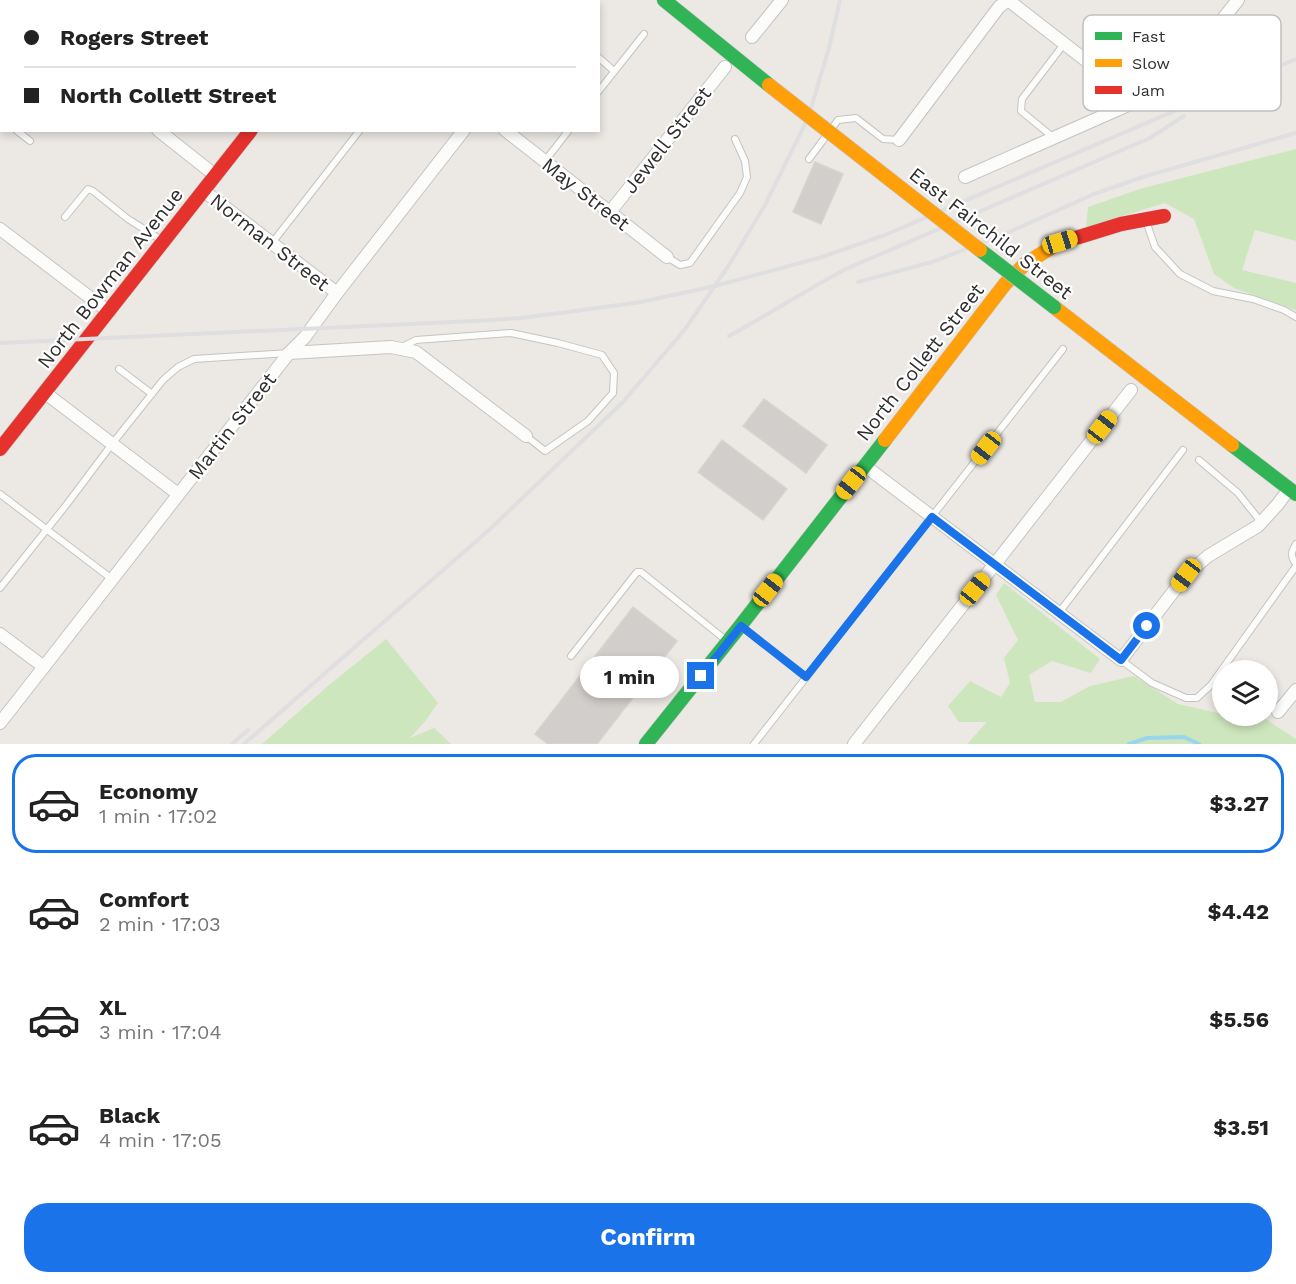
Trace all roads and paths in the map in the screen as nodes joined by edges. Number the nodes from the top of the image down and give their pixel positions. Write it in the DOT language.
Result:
graph roads {
  1 [pos="664,0"];
  2 [pos="782,0"];
  3 [pos="1008,0"];
  4 [pos="1238,0"];
  5 [pos="1226,15"];
  6 [pos="644,34"];
  7 [pos="752,38"];
  8 [pos="1065,44"];
  9 [pos="1083,58"];
  10 [pos="600,59"];
  11 [pos="725,67"];
  12 [pos="614,71"];
  13 [pos="600,89"];
  14 [pos="1115,111"];
  15 [pos="19,132"];
  16 [pos="161,132"];
  17 [pos="249,132"];
  18 [pos="358,132"];
  19 [pos="462,132"];
  20 [pos="508,132"];
  21 [pos="567,132"];
  22 [pos="1054,138"];
  23 [pos="735,139"];
  24 [pos="899,140"];
  25 [pos="30,141"];
  26 [pos="809,159"];
  27 [pos="545,161"];
  28 [pos="216,176"];
  29 [pos="965,177"];
  30 [pos="204,191"];
  31 [pos="610,212"];
  32 [pos="1164,216"];
  33 [pos="65,217"];
  34 [pos="1145,219"];
  35 [pos="0,229"];
  36 [pos="164,242"];
  37 [pos="272,243"];
  38 [pos="667,257"];
  39 [pos="337,293"];
  40 [pos="109,312"];
  41 [pos="1296,317"];
  42 [pos="398,348"];
  43 [pos="1063,349"];
  44 [pos="289,353"];
  45 [pos="119,369"];
  46 [pos="1131,390"];
  47 [pos="44,392"];
  48 [pos="153,394"];
  49 [pos="526,436"];
  50 [pos="112,444"];
  51 [pos="0,449"];
  52 [pos="1183,450"];
  53 [pos="1199,460"];
  54 [pos="865,466"];
  55 [pos="1293,491"];
  56 [pos="0,494"];
  57 [pos="178,494"];
  58 [pos="932,517"];
  59 [pos="1261,522"];
  60 [pos="46,530"];
  61 [pos="1296,544"];
  62 [pos="994,565"];
  63 [pos="1296,565"];
  64 [pos="112,579"];
  65 [pos="0,588"];
  66 [pos="1058,614"];
  67 [pos="741,626"];
  68 [pos="0,634"];
  69 [pos="728,642"];
  70 [pos="570,657"];
  71 [pos="1121,660"];
  72 [pos="44,667"];
  73 [pos="806,677"];
  74 [pos="1296,690"];
  75 [pos="1278,712"];
  76 [pos="0,723"];
  77 [pos="646,744"];
  78 [pos="753,744"];
  79 [pos="854,744"];
  1 -- 55 [label="street, East Fairchild Street, bridge"];
  2 -- 7 [label="street"];
  3 -- 8 [label="street"];
  3 -- 24 [label="street"];
  4 -- 5 [label="street"];
  6 -- 12 [label="lane"];
  8 -- 9 [label="street"];
  8 -- 22 [label="lane"];
  10 -- 12 [label="lane"];
  11 -- 31 [label="street, Jewell Street"];
  12 -- 13 [label="lane"];
  14 -- 22 [label="street"];
  15 -- 25 [label="lane"];
  16 -- 28 [label="street, Norman Street"];
  17 -- 28 [label="street, North Bowman Avenue"];
  18 -- 37 [label="lane"];
  19 -- 39 [label="street, Martin Street"];
  20 -- 27 [label="street, May Street"];
  21 -- 27 [label="lane"];
  22 -- 29 [label="street"];
  23 -- 38 [label="lane"];
  24 -- 26 [label="lane"];
  27 -- 31 [label="street, May Street"];
  28 -- 30 [label="street, North Bowman Avenue"];
  30 -- 36 [label="street, North Bowman Avenue"];
  30 -- 37 [label="street, Norman Street"];
  31 -- 38 [label="street, May Street"];
  32 -- 34 [label="street, North Collett Street"];
  33 -- 36 [label="lane"];
  34 -- 41 [label="lane"];
  34 -- 54 [label="street, North Collett Street"];
  35 -- 40 [label="street"];
  36 -- 40 [label="street, North Bowman Avenue"];
  37 -- 39 [label="street, Norman Street"];
  39 -- 44 [label="street, Martin Street"];
  40 -- 47 [label="street, North Bowman Avenue"];
  42 -- 44 [label="street"];
  42 -- 49 [label="street"];
  42 -- 49 [label="lane"];
  43 -- 58 [label="lane"];
  44 -- 48 [label="lane"];
  44 -- 57 [label="street, Martin Street"];
  45 -- 48 [label="lane"];
  46 -- 62 [label="street"];
  47 -- 50 [label="street"];
  47 -- 51 [label="street, North Bowman Avenue"];
  48 -- 50 [label="lane"];
  50 -- 57 [label="street"];
  50 -- 60 [label="lane"];
  52 -- 66 [label="lane"];
  53 -- 59 [label="lane"];
  54 -- 58 [label="street"];
  54 -- 67 [label="street, North Collett Street"];
  55 -- 59 [label="street"];
  56 -- 60 [label="lane"];
  57 -- 64 [label="street, Martin Street"];
  58 -- 62 [label="street"];
  58 -- 73 [label="lane"];
  59 -- 71 [label="street"];
  60 -- 64 [label="lane"];
  60 -- 65 [label="lane"];
  61 -- 63 [label="lane"];
  62 -- 66 [label="street"];
  62 -- 79 [label="street"];
  63 -- 71 [label="lane"];
  64 -- 72 [label="street, Martin Street"];
  66 -- 71 [label="street"];
  67 -- 69 [label="street, North Collett Street"];
  67 -- 73 [label="lane"];
  68 -- 72 [label="street"];
  69 -- 70 [label="lane"];
  69 -- 77 [label="street, North Collett Street"];
  72 -- 76 [label="street, Martin Street"];
  73 -- 78 [label="lane"];
  74 -- 75 [label="street"];
}
